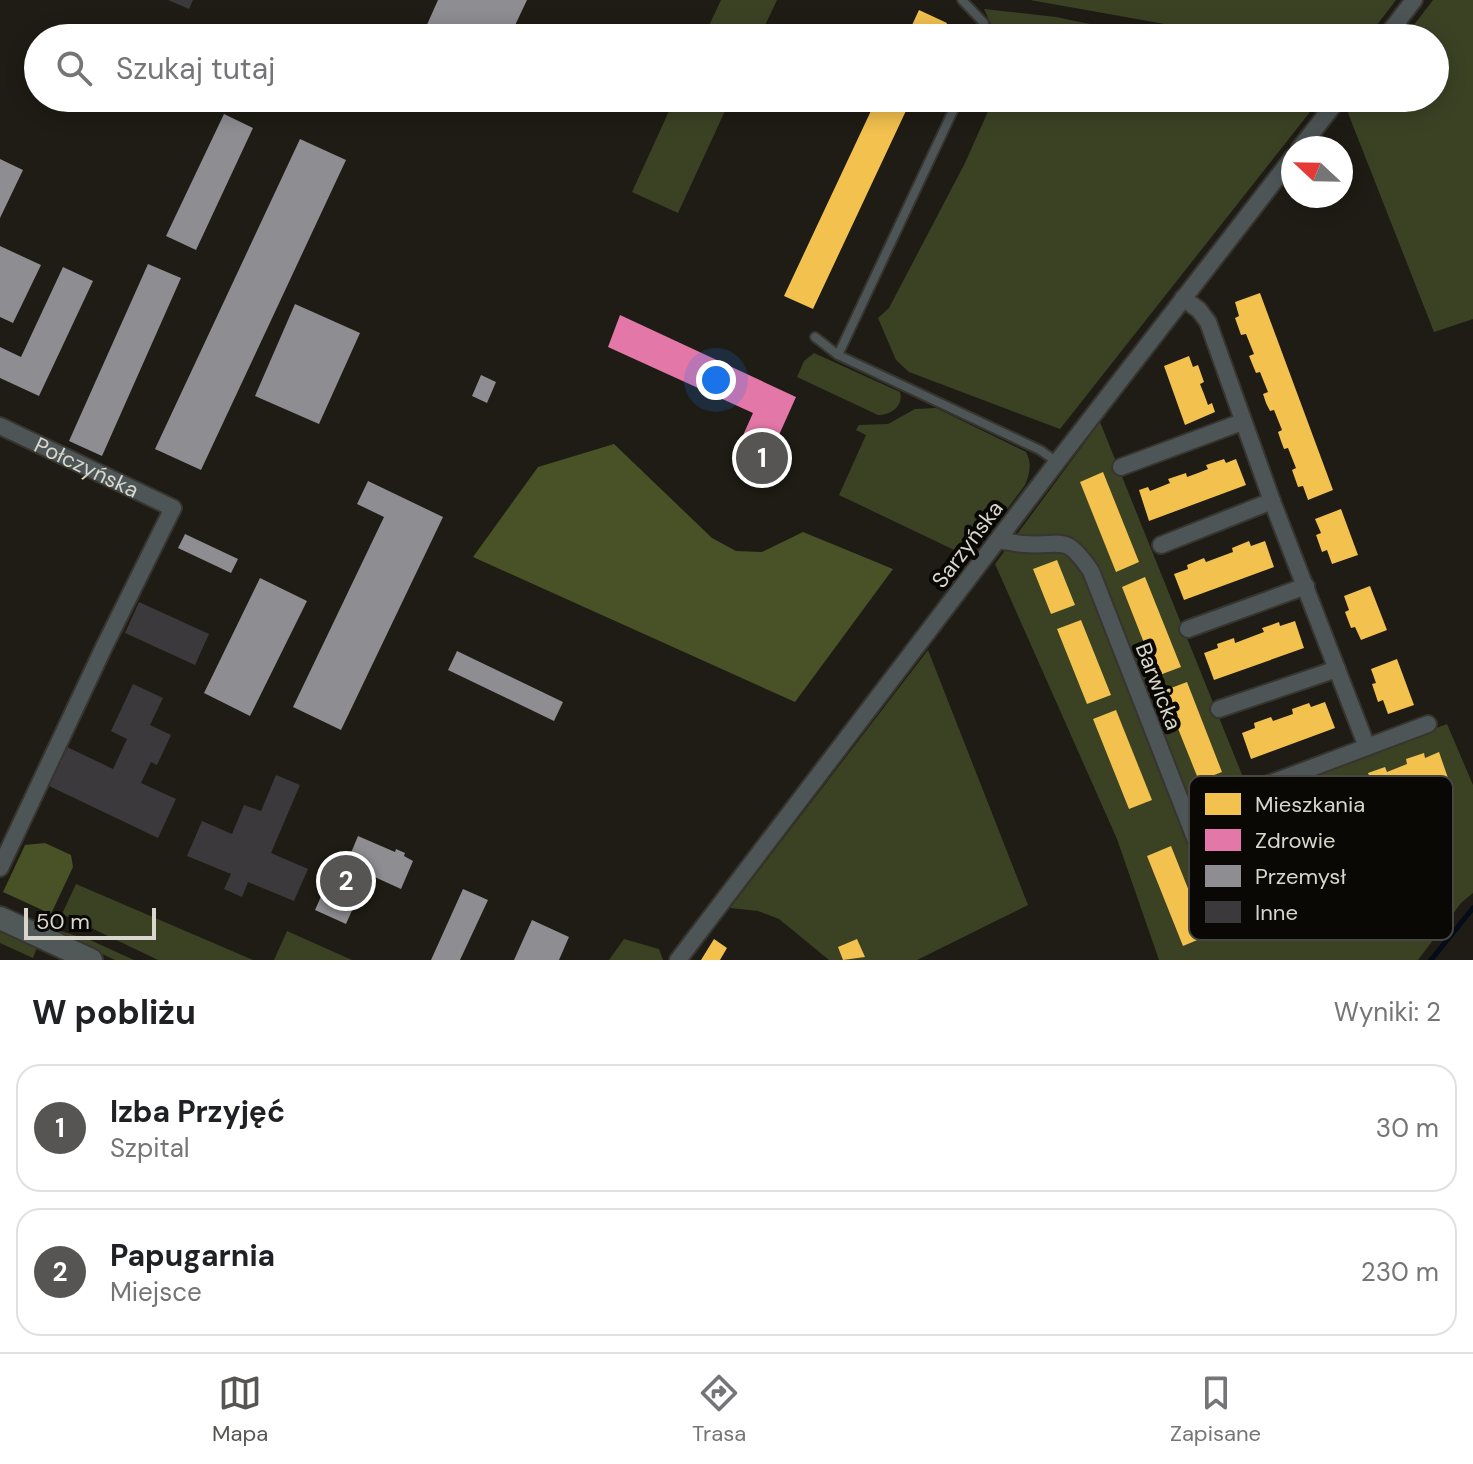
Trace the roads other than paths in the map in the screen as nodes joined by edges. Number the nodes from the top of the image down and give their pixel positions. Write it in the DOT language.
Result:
graph roads {
  1 [pos="962,0"];
  2 [pos="1414,0"];
  3 [pos="984,24"];
  4 [pos="1396,24"];
  5 [pos="952,112"];
  6 [pos="1328,112"];
  7 [pos="1309,136"];
  8 [pos="1281,172"];
  9 [pos="1183,298"];
  10 [pos="815,337"];
  11 [pos="838,355"];
  12 [pos="1242,422"];
  13 [pos="0,426"];
  14 [pos="1057,462"];
  15 [pos="1121,467"];
  16 [pos="1272,501"];
  17 [pos="998,540"];
  18 [pos="1161,545"];
  19 [pos="1306,586"];
  20 [pos="1188,629"];
  21 [pos="1337,669"];
  22 [pos="1219,709"];
  23 [pos="1428,724"];
  24 [pos="1367,747"];
  25 [pos="1290,776"];
  26 [pos="1189,823"];
  27 [pos="0,868"];
  28 [pos="0,918"];
  29 [pos="76,957"];
  30 [pos="678,960"];
  1 -- 3 [label="lane"];
  2 -- 4 [label="street"];
  5 -- 11 [label="lane"];
  6 -- 7 [label="street"];
  8 -- 9 [label="street, Sarzyńska"];
  9 -- 12 [label="street"];
  9 -- 14 [label="street, Sarzyńska"];
  10 -- 11 [label="lane"];
  11 -- 14 [label="lane"];
  12 -- 15 [label="street"];
  12 -- 16 [label="street"];
  13 -- 27 [label="street, Połczyńska"];
  14 -- 17 [label="street, Sarzyńska"];
  16 -- 18 [label="street"];
  16 -- 19 [label="street"];
  17 -- 26 [label="street, Barwicka"];
  17 -- 30 [label="street, Sarzyńska"];
  19 -- 20 [label="street"];
  19 -- 21 [label="street"];
  21 -- 22 [label="street"];
  21 -- 24 [label="street"];
  23 -- 24 [label="street"];
  24 -- 25 [label="street"];
  28 -- 29 [label="main road"];
}
